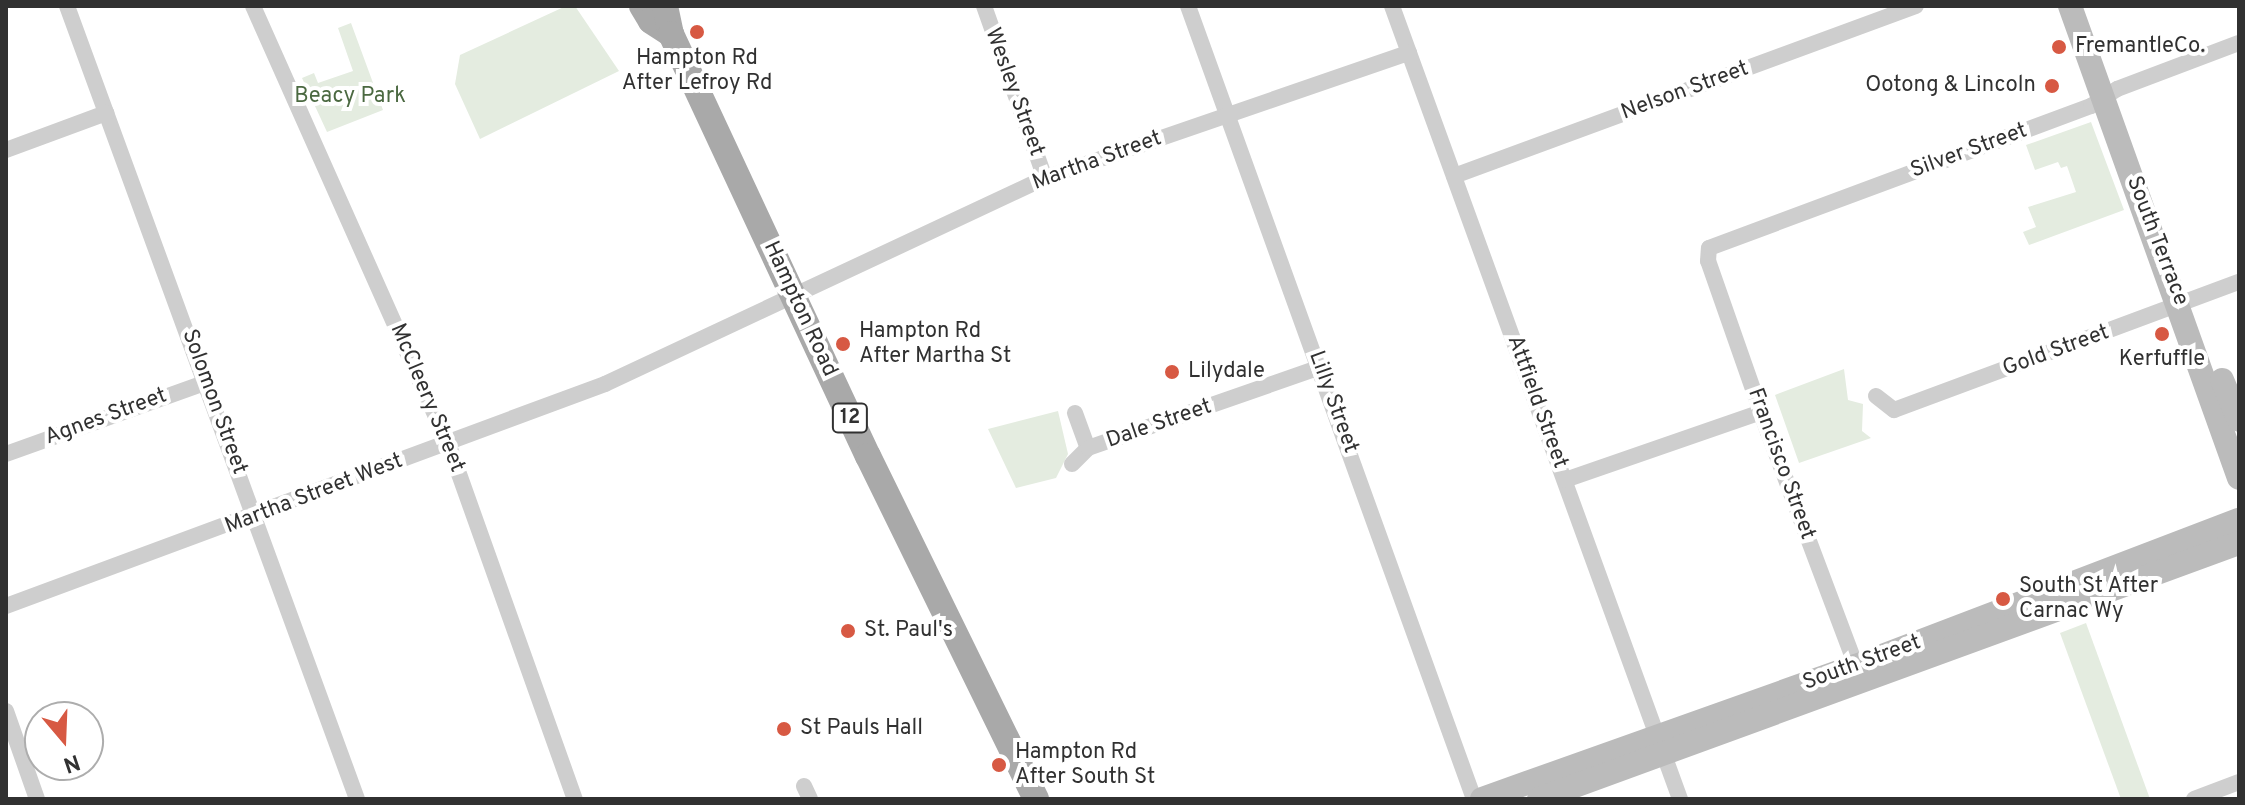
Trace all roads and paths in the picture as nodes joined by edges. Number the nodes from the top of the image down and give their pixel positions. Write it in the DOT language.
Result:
graph roads {
  1 [pos="67,6"];
  2 [pos="253,6"];
  3 [pos="642,6"];
  4 [pos="665,6"];
  5 [pos="984,6"];
  6 [pos="1188,6"];
  7 [pos="1392,6"];
  8 [pos="1916,6"];
  9 [pos="2070,6"];
  10 [pos="2086,6"];
  11 [pos="671,34"];
  12 [pos="2239,43"];
  13 [pos="1409,53"];
  14 [pos="2110,95"];
  15 [pos="106,113"];
  16 [pos="1227,115"];
  17 [pos="6,150"];
  18 [pos="1454,176"];
  19 [pos="1045,178"];
  20 [pos="1708,261"];
  21 [pos="2239,282"];
  22 [pos="794,295"];
  23 [pos="2186,302"];
  24 [pos="1321,367"];
  25 [pos="207,382"];
  26 [pos="1876,396"];
  27 [pos="1761,412"];
  28 [pos="1075,413"];
  29 [pos="2239,420"];
  30 [pos="448,443"];
  31 [pos="1088,448"];
  32 [pos="6,454"];
  33 [pos="1072,464"];
  34 [pos="2239,478"];
  35 [pos="1565,480"];
  36 [pos="255,516"];
  37 [pos="2239,520"];
  38 [pos="2239,543"];
  39 [pos="6,606"];
  40 [pos="1856,666"];
  41 [pos="6,711"];
  42 [pos="1660,745"];
  43 [pos="2239,782"];
  44 [pos="37,799"];
  45 [pos="357,799"];
  46 [pos="575,799"];
  47 [pos="1036,799"];
  48 [pos="1474,799"];
  49 [pos="1482,799"];
  50 [pos="1539,799"];
  51 [pos="1680,799"];
  52 [pos="2194,799"];
  1 -- 15 [label="street, Solomon Street"];
  2 -- 30 [label="street, McCleery Street"];
  3 -- 11 [label="main road, Hampton Road / 12"];
  4 -- 11 [label="main road, Hampton Road / 12"];
  5 -- 19 [label="street, Wesley Street"];
  6 -- 16 [label="street, Lilly Street"];
  7 -- 13 [label="street, Attfield Street"];
  8 -- 18 [label="street, Nelson Street"];
  9 -- 14 [label="main road, South Terrace"];
  10 -- 14 [label="main road, South Terrace"];
  11 -- 22 [label="main road, Hampton Road / 12"];
  12 -- 14 [label="street, Silver Street"];
  13 -- 16 [label="street, Martha Street"];
  13 -- 18 [label="street, Attfield Street"];
  14 -- 20 [label="street, Silver Street"];
  14 -- 23 [label="main road, South Terrace"];
  15 -- 17 [label="street"];
  15 -- 25 [label="street, Solomon Street"];
  16 -- 19 [label="street, Martha Street"];
  16 -- 24 [label="street, Lilly Street"];
  18 -- 35 [label="street, Attfield Street"];
  19 -- 22 [label="street, Martha Street"];
  20 -- 27 [label="street, Francisco Street"];
  21 -- 23 [label="street, Gold Street"];
  22 -- 30 [label="street, Martha Street West"];
  22 -- 47 [label="main road, Hampton Road / 12"];
  23 -- 26 [label="street, Gold Street"];
  23 -- 29 [label="main road, South Terrace"];
  23 -- 34 [label="main road, South Terrace"];
  24 -- 31 [label="street, Dale Street"];
  24 -- 48 [label="street, Lilly Street"];
  25 -- 32 [label="street, Agnes Street"];
  25 -- 36 [label="street, Solomon Street"];
  27 -- 35 [label="street"];
  27 -- 40 [label="street, Francisco Street"];
  28 -- 31 [label="street, Dale Street"];
  30 -- 36 [label="street, Martha Street West"];
  30 -- 46 [label="street, McCleery Street"];
  31 -- 33 [label="street, Dale Street"];
  35 -- 42 [label="street, Attfield Street"];
  36 -- 39 [label="street, Martha Street West"];
  36 -- 45 [label="street, Solomon Street"];
  37 -- 40 [label="main road, South Street"];
  38 -- 42 [label="main road, South Street"];
  40 -- 42 [label="main road, South Street"];
  41 -- 44 [label="street"];
  42 -- 49 [label="main road, South Street"];
  42 -- 50 [label="main road, South Street"];
  42 -- 51 [label="street, Attfield Street"];
  43 -- 52 [label="street"];
}
